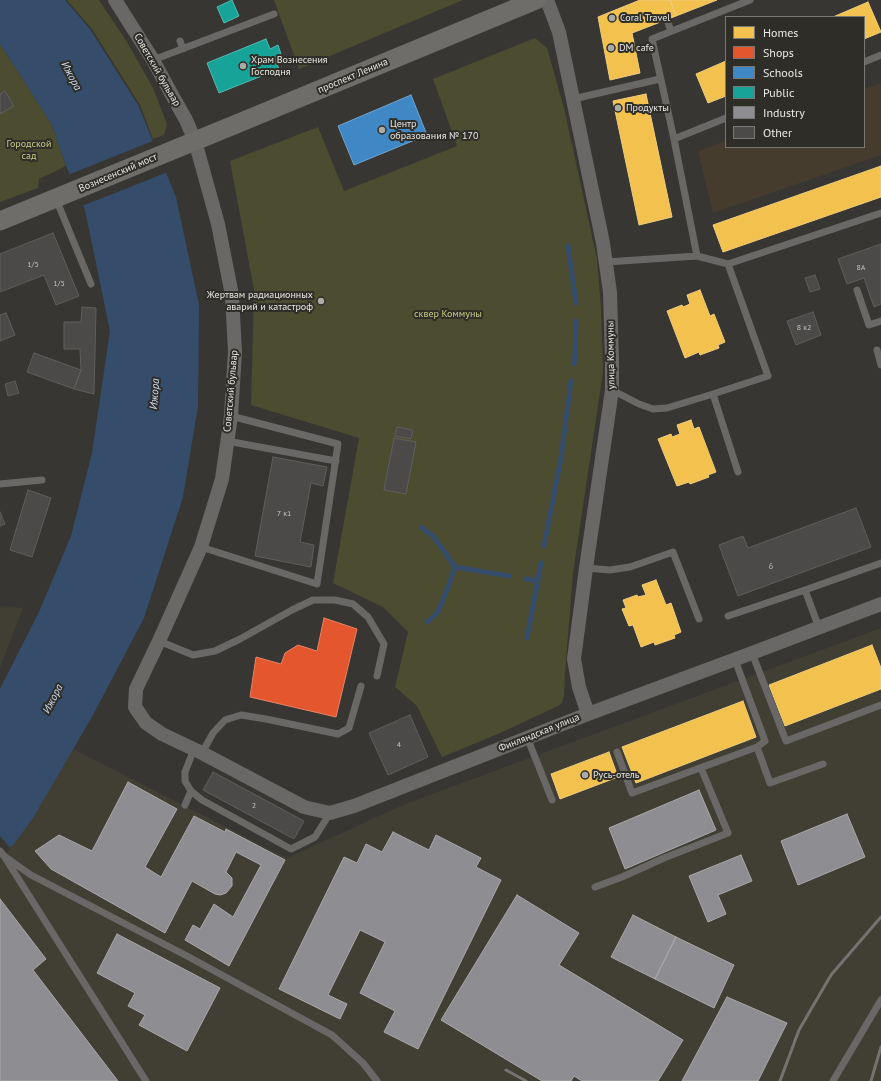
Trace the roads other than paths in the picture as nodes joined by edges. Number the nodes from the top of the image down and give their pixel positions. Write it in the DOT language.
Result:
graph roads {
  1 [pos="115,0"];
  2 [pos="536,0"];
  3 [pos="547,0"];
  4 [pos="750,0"];
  5 [pos="274,14"];
  6 [pos="667,20"];
  7 [pos="671,31"];
  8 [pos="180,41"];
  9 [pos="183,49"];
  10 [pos="881,55"];
  11 [pos="152,60"];
  12 [pos="865,62"];
  13 [pos="660,79"];
  14 [pos="572,100"];
  15 [pos="725,118"];
  16 [pos="674,139"];
  17 [pos="195,141"];
  18 [pos="170,152"];
  19 [pos="61,196"];
  20 [pos="881,213"];
  21 [pos="0,221"];
  22 [pos="697,256"];
  23 [pos="606,262"];
  24 [pos="728,264"];
  25 [pos="91,284"];
  26 [pos="856,290"];
  27 [pos="881,321"];
  28 [pos="877,350"];
  29 [pos="881,365"];
  30 [pos="612,390"];
  31 [pos="713,394"];
  32 [pos="231,416"];
  33 [pos="227,440"];
  34 [pos="336,460"];
  35 [pos="738,472"];
  36 [pos="42,480"];
  37 [pos="0,484"];
  38 [pos="201,547"];
  39 [pos="881,562"];
  40 [pos="586,568"];
  41 [pos="806,590"];
  42 [pos="881,604"];
  43 [pos="728,616"];
  44 [pos="699,619"];
  45 [pos="819,628"];
  46 [pos="158,641"];
  47 [pos="752,653"];
  48 [pos="735,660"];
  49 [pos="377,676"];
  50 [pos="361,686"];
  51 [pos="881,705"];
  52 [pos="588,714"];
  53 [pos="527,737"];
  54 [pos="757,747"];
  55 [pos="198,751"];
  56 [pos="617,752"];
  57 [pos="823,764"];
  58 [pos="701,768"];
  59 [pos="191,791"];
  60 [pos="552,800"];
  61 [pos="185,805"];
  62 [pos="330,813"];
  63 [pos="2,853"];
  64 [pos="595,887"];
  65 [pos="881,1000"];
  66 [pos="146,1081"];
  67 [pos="377,1081"];
  68 [pos="833,1081"];
  1 -- 11 [label="street, Советский бульвар"];
  2 -- 17 [label="main road, проспект Ленина"];
  3 -- 14 [label="street, улица Коммуны"];
  4 -- 7 [label="lane"];
  5 -- 9 [label="lane"];
  6 -- 7 [label="lane"];
  7 -- 13 [label="lane"];
  8 -- 9 [label="lane"];
  9 -- 11 [label="lane"];
  10 -- 12 [label="lane"];
  11 -- 17 [label="street, Советский бульвар"];
  13 -- 14 [label="lane"];
  13 -- 16 [label="lane"];
  14 -- 23 [label="street, улица Коммуны"];
  15 -- 16 [label="lane"];
  16 -- 22 [label="lane"];
  17 -- 18 [label="main road, проспект Ленина"];
  17 -- 32 [label="street, Советский бульвар"];
  18 -- 19 [label="main road, Вознесенский мост"];
  19 -- 21 [label="main road"];
  19 -- 25 [label="lane"];
  20 -- 24 [label="lane"];
  22 -- 23 [label="lane"];
  22 -- 24 [label="lane"];
  23 -- 30 [label="street, улица Коммуны"];
  24 -- 31 [label="lane"];
  26 -- 27 [label="lane"];
  28 -- 29 [label="lane"];
  30 -- 31 [label="lane"];
  30 -- 40 [label="street, улица Коммуны"];
  31 -- 35 [label="lane"];
  32 -- 33 [label="street, Советский бульвар"];
  32 -- 34 [label="lane"];
  33 -- 34 [label="lane"];
  33 -- 38 [label="street, Советский бульвар"];
  34 -- 38 [label="lane"];
  36 -- 37 [label="lane"];
  38 -- 46 [label="street, Советский бульвар"];
  39 -- 41 [label="lane"];
  40 -- 44 [label="lane"];
  40 -- 52 [label="street, улица Коммуны"];
  41 -- 43 [label="lane"];
  41 -- 45 [label="lane"];
  42 -- 45 [label="street, Финляндская улица"];
  45 -- 47 [label="street, Финляндская улица"];
  46 -- 49 [label="lane"];
  46 -- 55 [label="street, Советский бульвар"];
  47 -- 48 [label="street, Финляндская улица"];
  47 -- 51 [label="lane"];
  48 -- 52 [label="street, Финляндская улица"];
  48 -- 54 [label="lane"];
  50 -- 55 [label="lane"];
  52 -- 53 [label="street, Финляндская улица"];
  53 -- 60 [label="lane"];
  53 -- 62 [label="street, Финляндская улица"];
  54 -- 57 [label="lane"];
  54 -- 58 [label="lane"];
  55 -- 59 [label="lane"];
  55 -- 62 [label="street, Финляндская улица"];
  56 -- 58 [label="lane"];
  58 -- 64 [label="lane"];
  59 -- 61 [label="lane"];
  59 -- 62 [label="lane"];
  63 -- 66 [label="lane"];
  63 -- 67 [label="lane"];
  65 -- 68 [label="lane"];
}
